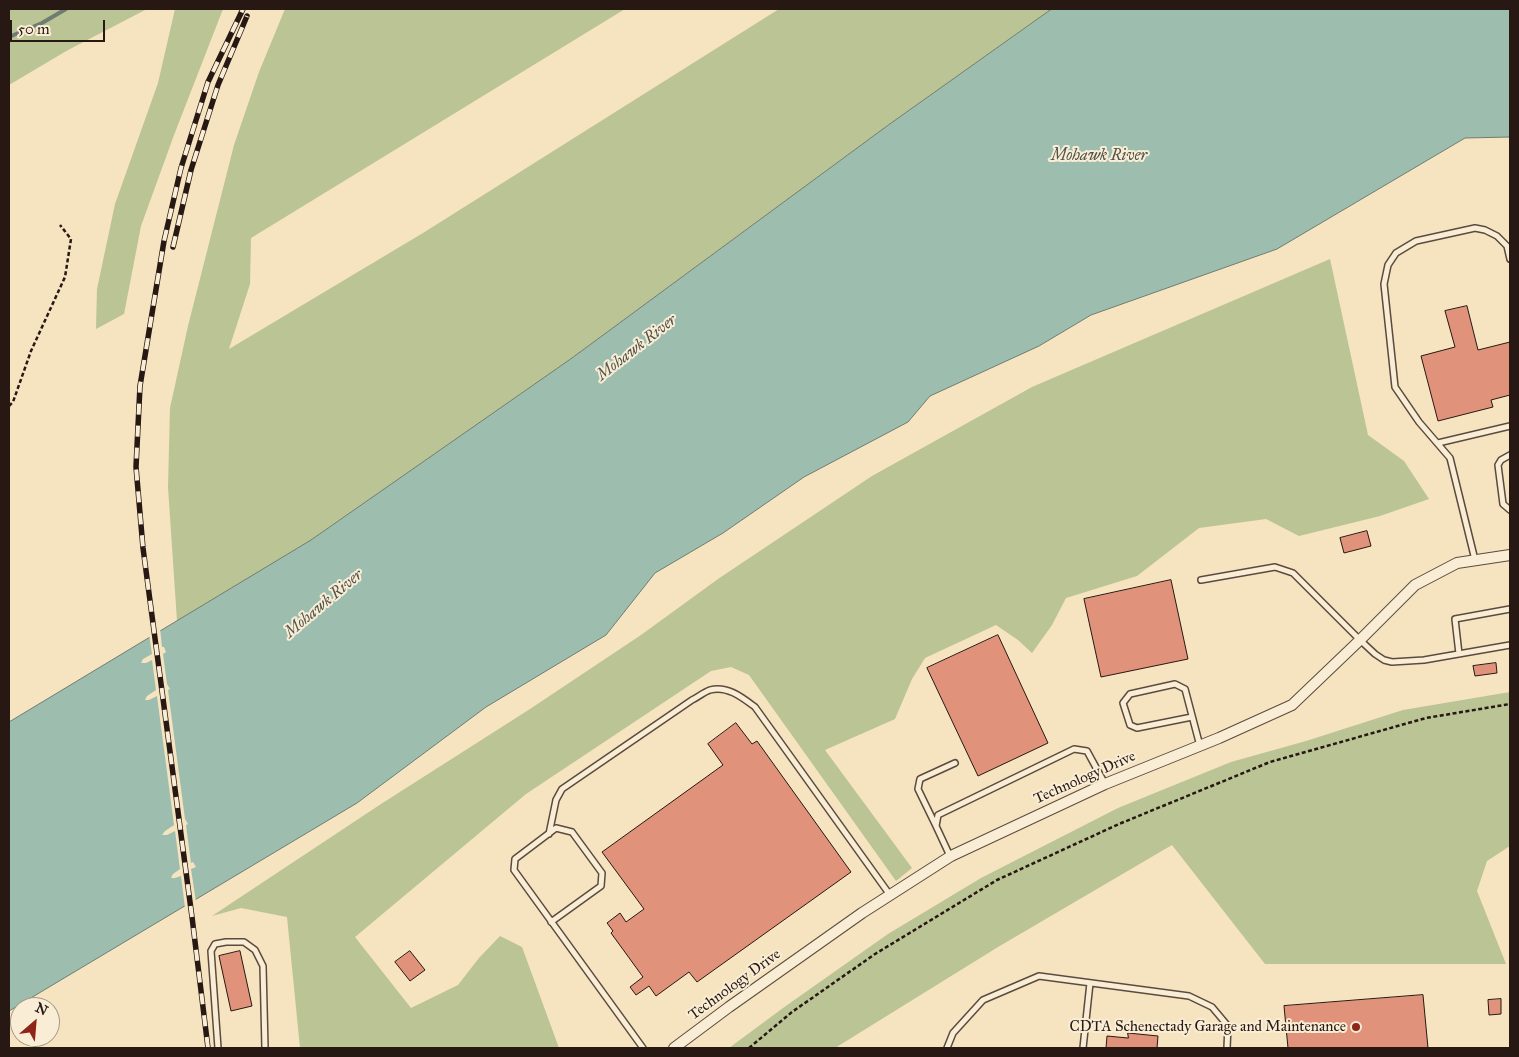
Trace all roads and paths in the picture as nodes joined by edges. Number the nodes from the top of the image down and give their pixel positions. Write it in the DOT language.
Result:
graph roads {
  1 [pos="60,225"];
  2 [pos="1510,259"];
  3 [pos="9,406"];
  4 [pos="1510,426"];
  5 [pos="1438,443"];
  6 [pos="1510,455"];
  7 [pos="1510,510"];
  8 [pos="1510,555"];
  9 [pos="1475,560"];
  10 [pos="1201,580"];
  11 [pos="1510,609"];
  12 [pos="1360,640"];
  13 [pos="1510,645"];
  14 [pos="1460,654"];
  15 [pos="1510,704"];
  16 [pos="1192,717"];
  17 [pos="1200,746"];
  18 [pos="955,763"];
  19 [pos="1105,784"];
  20 [pos="936,826"];
  21 [pos="549,834"];
  22 [pos="950,856"];
  23 [pos="890,895"];
  24 [pos="551,922"];
  25 [pos="1090,983"];
  26 [pos="218,1048"];
  27 [pos="265,1048"];
  28 [pos="643,1048"];
  29 [pos="674,1048"];
  30 [pos="749,1048"];
  31 [pos="947,1048"];
  32 [pos="1083,1048"];
  33 [pos="1227,1048"];
  1 -- 3 [label="path"];
  2 -- 5 [label="lane"];
  4 -- 5 [label="lane"];
  5 -- 9 [label="lane"];
  6 -- 7 [label="lane"];
  8 -- 9 [label="street, Technology Drive"];
  9 -- 12 [label="street, Technology Drive"];
  10 -- 12 [label="lane"];
  11 -- 14 [label="lane"];
  12 -- 14 [label="lane"];
  12 -- 17 [label="street, Technology Drive"];
  13 -- 14 [label="lane"];
  15 -- 30 [label="path"];
  16 -- 16 [label="lane"];
  16 -- 17 [label="lane"];
  17 -- 19 [label="street, Technology Drive"];
  18 -- 20 [label="lane"];
  19 -- 20 [label="lane"];
  19 -- 22 [label="street, Technology Drive"];
  20 -- 22 [label="lane"];
  21 -- 23 [label="lane"];
  21 -- 24 [label="lane"];
  21 -- 24 [label="lane"];
  22 -- 23 [label="street, Technology Drive"];
  23 -- 29 [label="street, Technology Drive"];
  24 -- 28 [label="lane"];
  25 -- 31 [label="lane"];
  25 -- 32 [label="lane"];
  25 -- 33 [label="lane"];
  26 -- 27 [label="lane"];
}
